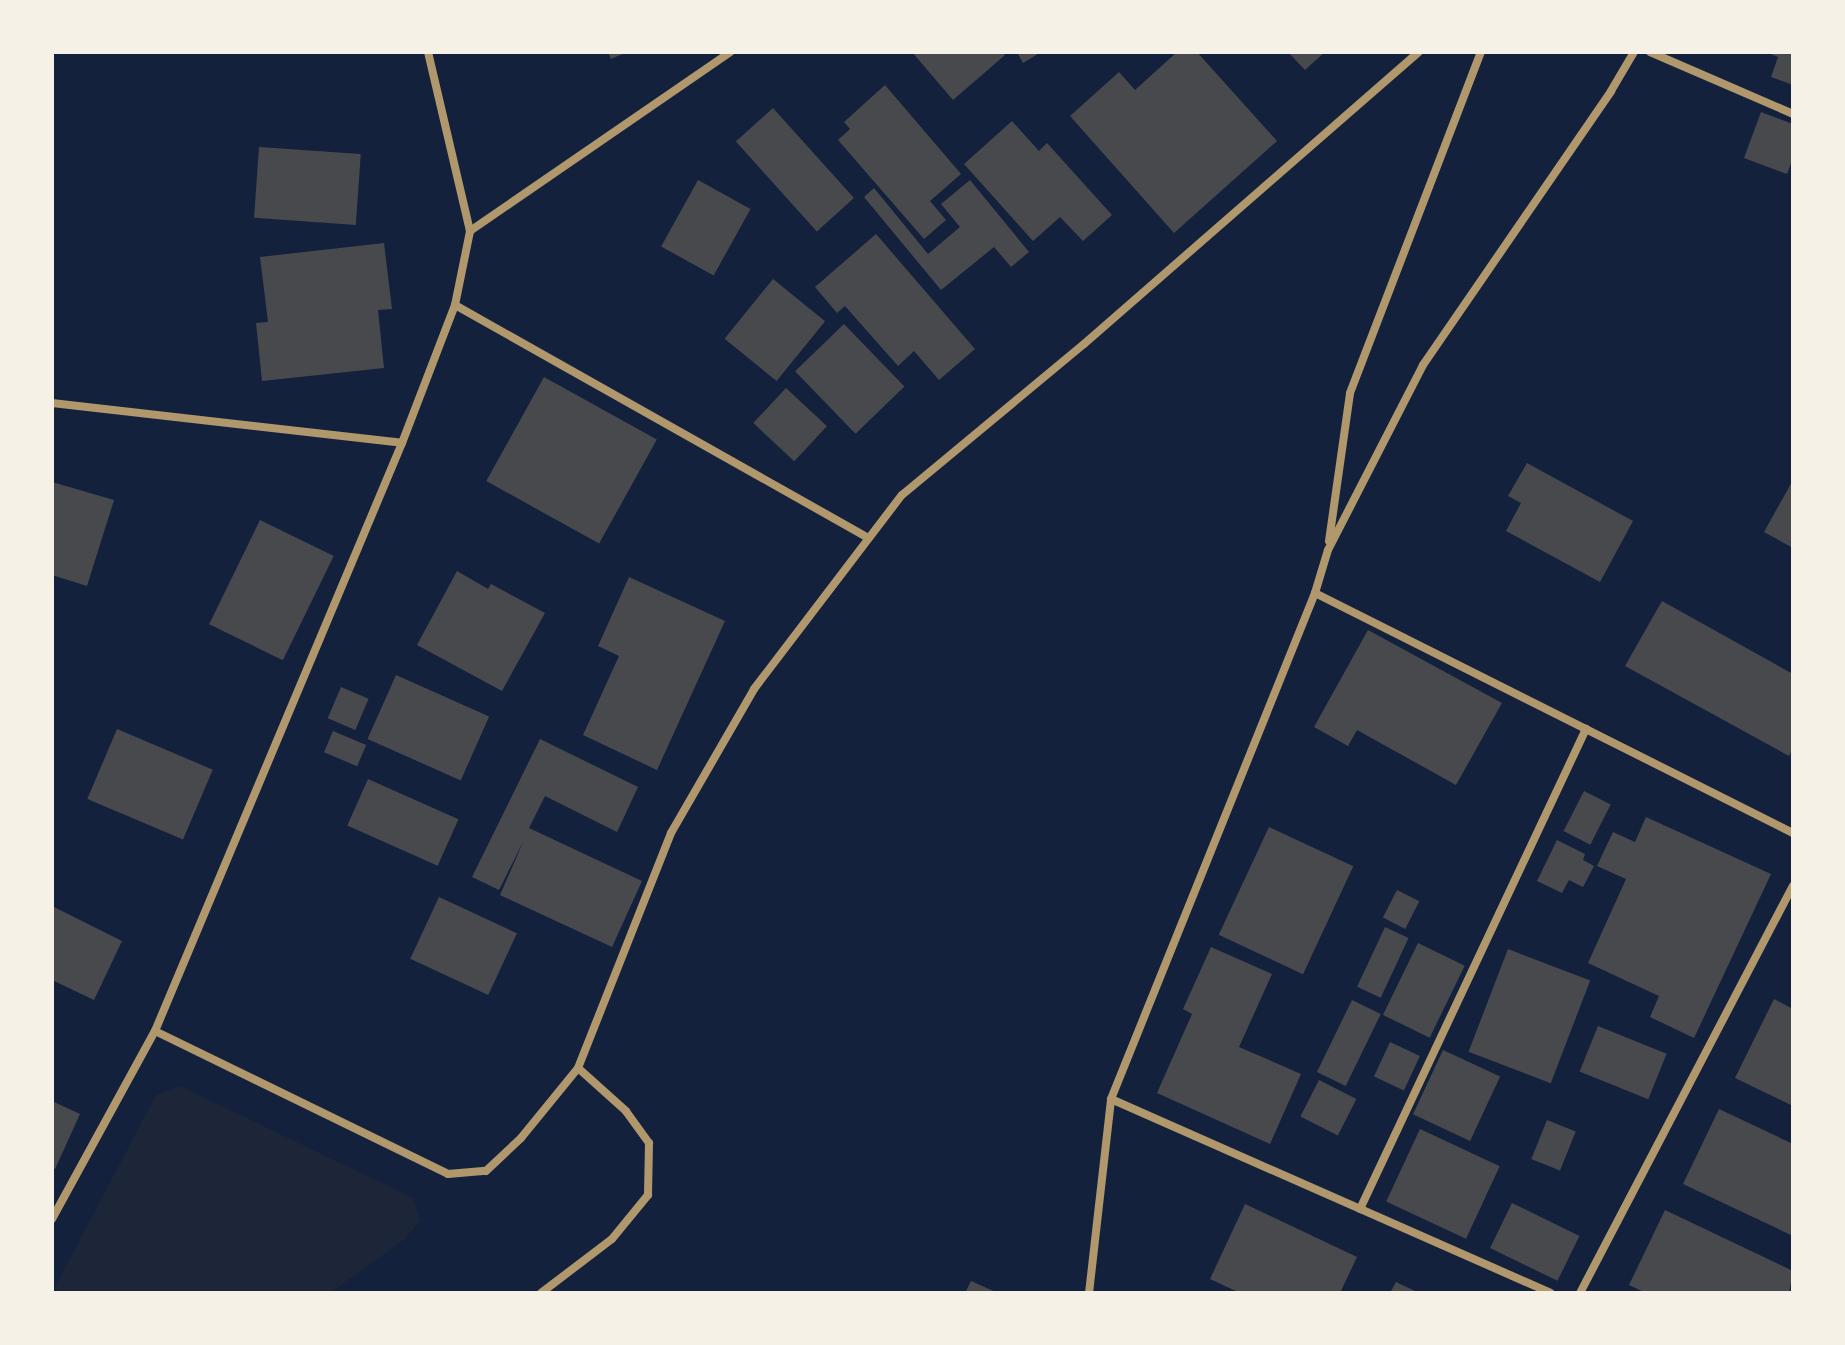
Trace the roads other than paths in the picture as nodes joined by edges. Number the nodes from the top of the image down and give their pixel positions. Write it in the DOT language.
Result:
graph roads {
  1 [pos="428,52"];
  2 [pos="730,52"];
  3 [pos="1419,52"];
  4 [pos="1481,52"];
  5 [pos="1634,52"];
  6 [pos="1650,52"];
  7 [pos="1793,114"];
  8 [pos="470,231"];
  9 [pos="455,305"];
  10 [pos="52,403"];
  11 [pos="402,443"];
  12 [pos="868,538"];
  13 [pos="1328,550"];
  14 [pos="1315,593"];
  15 [pos="1586,729"];
  16 [pos="1793,833"];
  17 [pos="1793,886"];
  18 [pos="155,1031"];
  19 [pos="578,1068"];
  20 [pos="1111,1099"];
  21 [pos="1360,1209"];
  22 [pos="52,1219"];
  23 [pos="541,1293"];
  24 [pos="1089,1293"];
  25 [pos="1550,1293"];
  26 [pos="1580,1293"];
  1 -- 8 [label="street"];
  2 -- 8 [label="street"];
  3 -- 12 [label="street"];
  4 -- 13 [label="street"];
  5 -- 13 [label="street"];
  6 -- 7 [label="street"];
  8 -- 9 [label="street"];
  9 -- 11 [label="street"];
  9 -- 12 [label="street"];
  10 -- 11 [label="street"];
  11 -- 18 [label="street"];
  12 -- 19 [label="street"];
  13 -- 14 [label="street"];
  14 -- 15 [label="street"];
  14 -- 20 [label="street"];
  15 -- 16 [label="street"];
  15 -- 21 [label="street"];
  17 -- 26 [label="street"];
  18 -- 19 [label="street"];
  18 -- 22 [label="street"];
  19 -- 23 [label="street"];
  20 -- 21 [label="street"];
  20 -- 24 [label="street"];
  21 -- 25 [label="street"];
}
